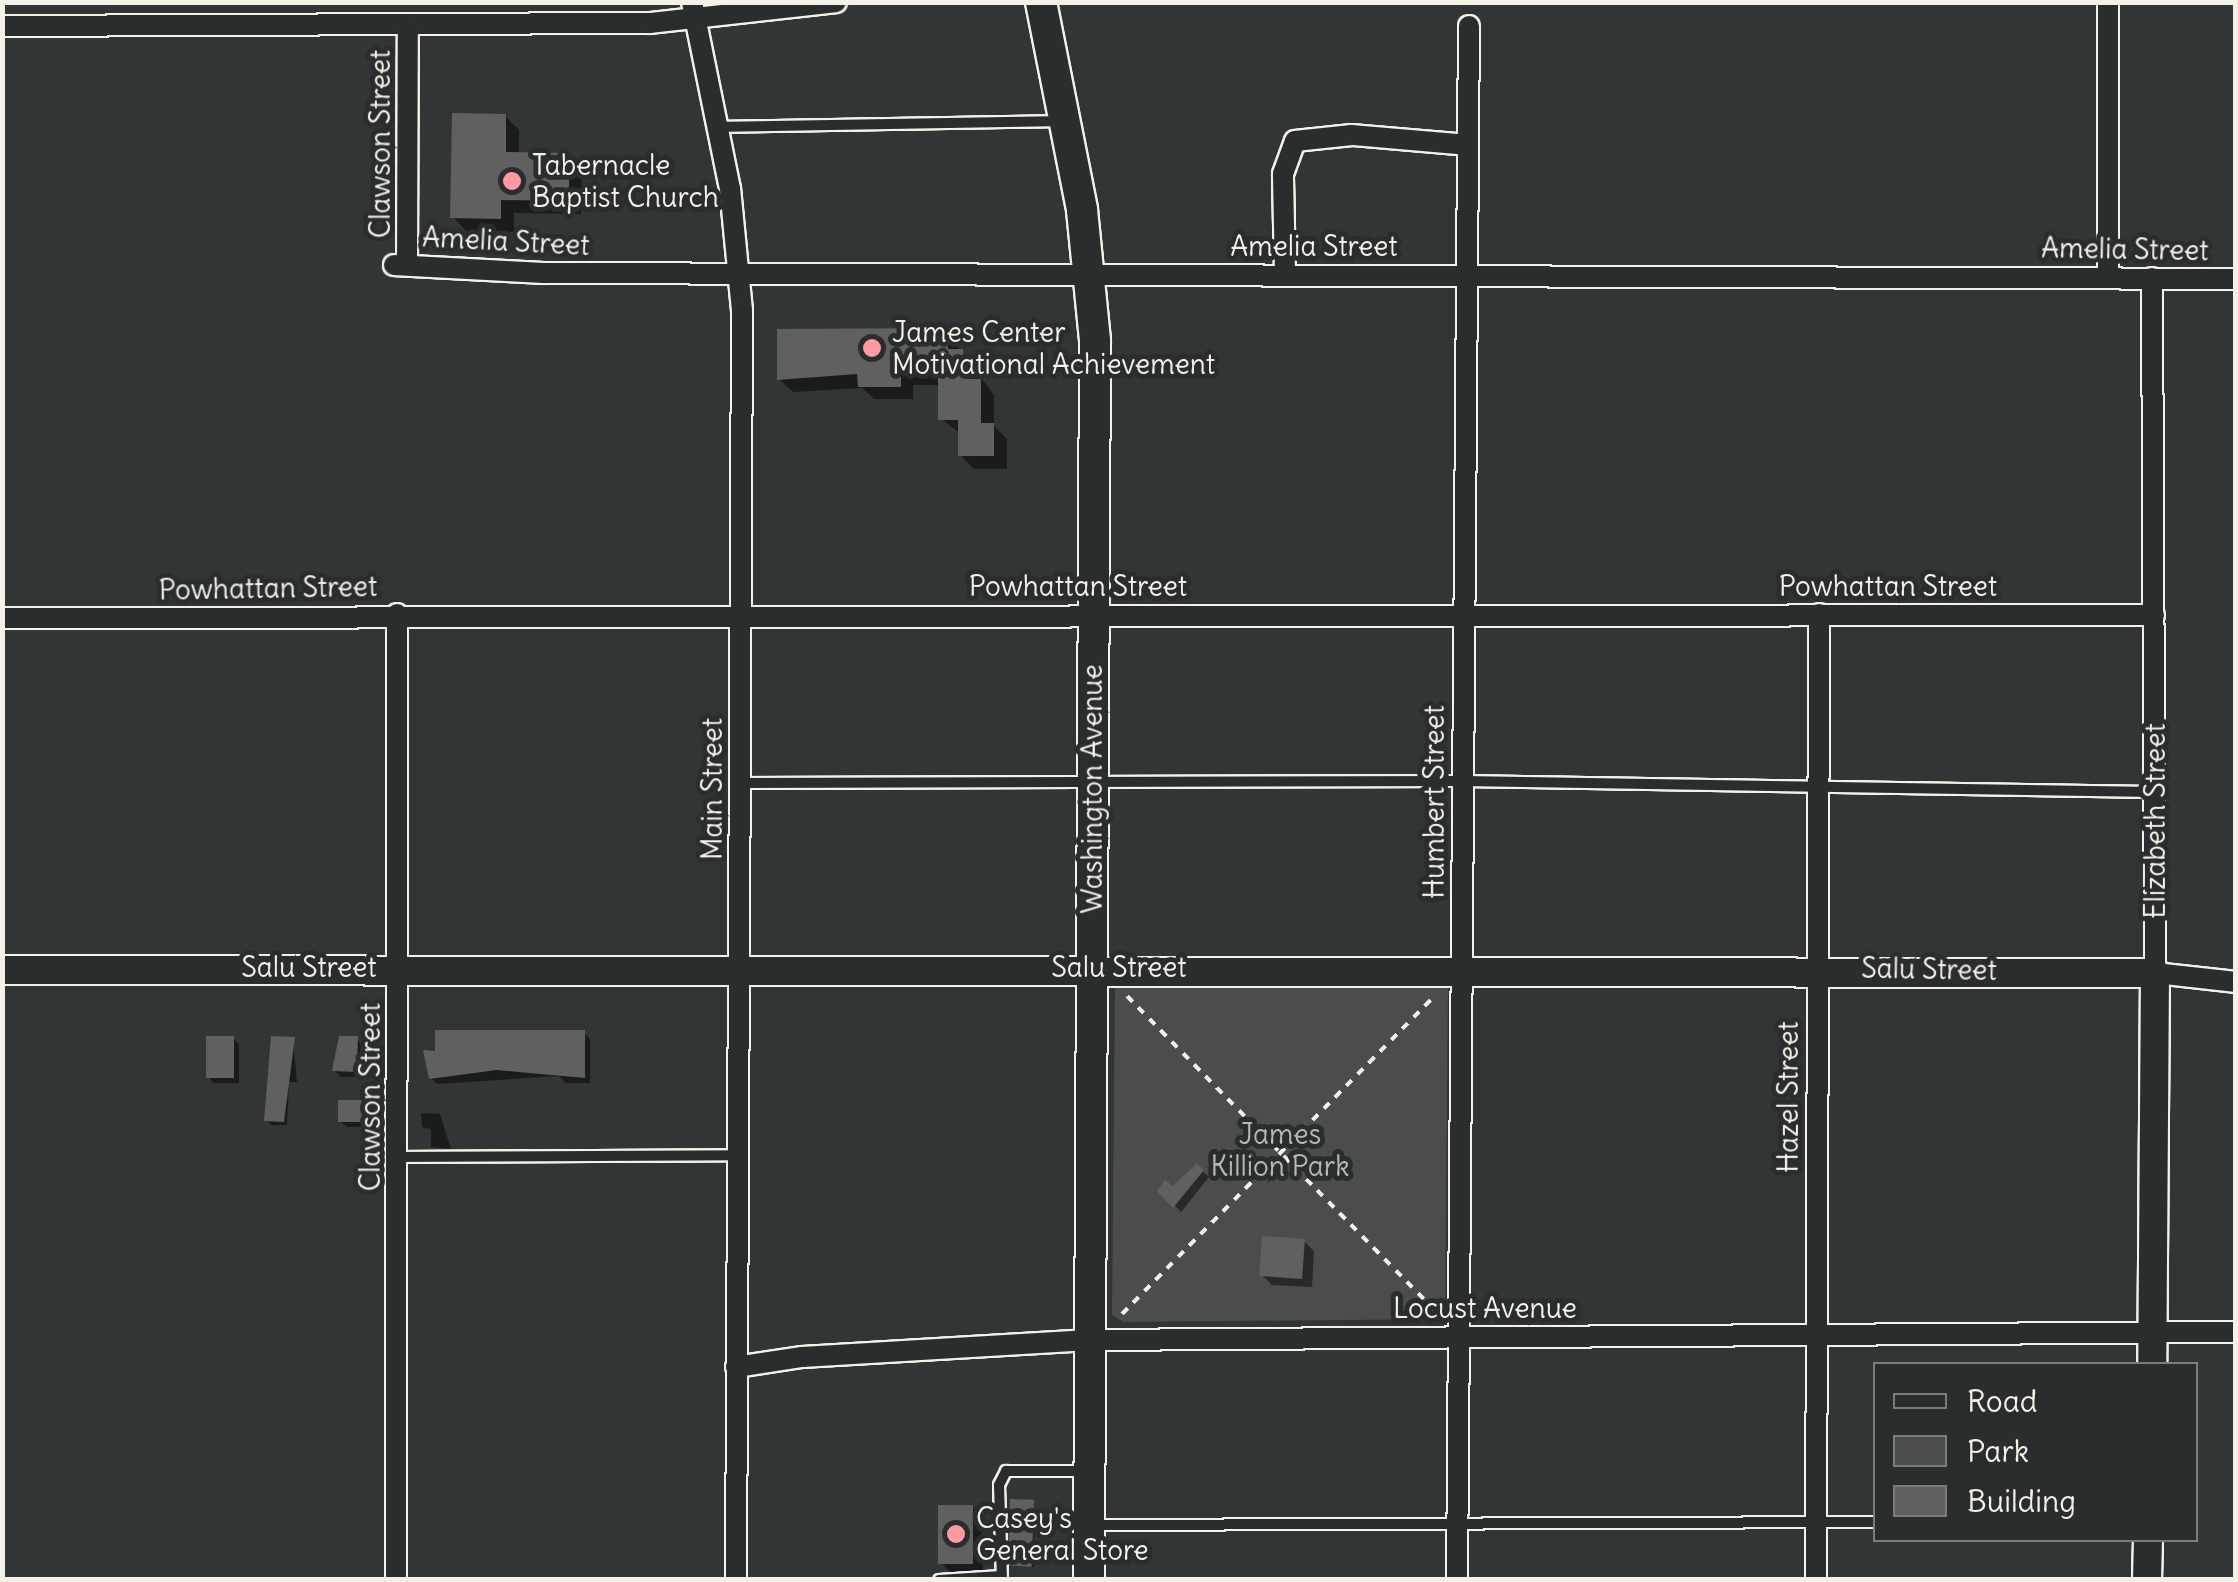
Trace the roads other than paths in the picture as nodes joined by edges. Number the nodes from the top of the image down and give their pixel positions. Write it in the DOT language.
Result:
graph roads {
  1 [pos="322,2"];
  2 [pos="836,2"];
  3 [pos="1041,2"];
  4 [pos="2108,2"];
  5 [pos="694,11"];
  6 [pos="321,24"];
  7 [pos="408,25"];
  8 [pos="2,26"];
  9 [pos="1470,26"];
  10 [pos="1066,121"];
  11 [pos="718,127"];
  12 [pos="1468,145"];
  13 [pos="400,264"];
  14 [pos="1090,272"];
  15 [pos="1285,273"];
  16 [pos="740,274"];
  17 [pos="1468,274"];
  18 [pos="2108,275"];
  19 [pos="2152,278"];
  20 [pos="2236,279"];
  21 [pos="1463,612"];
  22 [pos="397,614"];
  23 [pos="1093,614"];
  24 [pos="1819,614"];
  25 [pos="2154,615"];
  26 [pos="740,616"];
  27 [pos="2,618"];
  28 [pos="1462,780"];
  29 [pos="740,783"];
  30 [pos="1092,783"];
  31 [pos="1818,785"];
  32 [pos="2154,792"];
  33 [pos="398,967"];
  34 [pos="738,967"];
  35 [pos="1090,967"];
  36 [pos="1461,967"];
  37 [pos="1817,968"];
  38 [pos="2,970"];
  39 [pos="2155,973"];
  40 [pos="2236,982"];
  41 [pos="737,1155"];
  42 [pos="398,1157"];
  43 [pos="2152,1332"];
  44 [pos="2236,1332"];
  45 [pos="1814,1333"];
  46 [pos="1458,1335"];
  47 [pos="1089,1340"];
  48 [pos="2152,1362"];
  49 [pos="736,1367"];
  50 [pos="1089,1471"];
  51 [pos="1815,1522"];
  52 [pos="1873,1522"];
  53 [pos="1457,1524"];
  54 [pos="1089,1525"];
  55 [pos="2148,1542"];
  56 [pos="1002,1578"];
  57 [pos="396,1580"];
  58 [pos="736,1580"];
  59 [pos="939,1580"];
  60 [pos="1089,1580"];
  61 [pos="1456,1580"];
  62 [pos="1816,1580"];
  63 [pos="2148,1580"];
  1 -- 6 [label="street"];
  2 -- 5 [label="street"];
  3 -- 10 [label="main road, Washington Avenue"];
  4 -- 18 [label="street"];
  5 -- 7 [label="street"];
  5 -- 11 [label="street, Main Street"];
  6 -- 7 [label="street"];
  6 -- 8 [label="street"];
  7 -- 13 [label="street, Clawson Street"];
  9 -- 12 [label="street, Humbert Street"];
  10 -- 11 [label="lane"];
  10 -- 14 [label="main road, Washington Avenue"];
  11 -- 16 [label="street, Main Street"];
  12 -- 15 [label="street"];
  12 -- 17 [label="street, Humbert Street"];
  13 -- 16 [label="street, Amelia Street"];
  14 -- 15 [label="street, Amelia Street"];
  14 -- 16 [label="street, Amelia Street"];
  14 -- 23 [label="main road, Washington Avenue"];
  15 -- 17 [label="street, Amelia Street"];
  16 -- 26 [label="street, Main Street"];
  17 -- 18 [label="street, Amelia Street"];
  17 -- 21 [label="street, Humbert Street"];
  18 -- 19 [label="street, Amelia Street"];
  19 -- 20 [label="street, Amelia Street"];
  19 -- 25 [label="street, Elizabeth Street"];
  21 -- 23 [label="street, Powhattan Street"];
  21 -- 24 [label="street, Powhattan Street"];
  21 -- 28 [label="street, Humbert Street"];
  22 -- 26 [label="street, Powhattan Street"];
  22 -- 27 [label="street, Powhattan Street"];
  22 -- 33 [label="street, Clawson Street"];
  23 -- 26 [label="street, Powhattan Street"];
  23 -- 30 [label="main road, Washington Avenue"];
  24 -- 25 [label="street, Powhattan Street"];
  24 -- 31 [label="street, Hazel Street"];
  25 -- 32 [label="street, Elizabeth Street"];
  26 -- 29 [label="street, Main Street"];
  28 -- 30 [label="lane"];
  28 -- 31 [label="lane"];
  28 -- 36 [label="street, Humbert Street"];
  29 -- 30 [label="lane"];
  29 -- 34 [label="street, Main Street"];
  30 -- 35 [label="main road, Washington Avenue"];
  31 -- 32 [label="lane"];
  31 -- 37 [label="street, Hazel Street"];
  32 -- 39 [label="street, Elizabeth Street"];
  33 -- 34 [label="street, Salu Street"];
  33 -- 38 [label="street, Salu Street"];
  33 -- 42 [label="street, Clawson Street"];
  34 -- 35 [label="street, Salu Street"];
  34 -- 41 [label="street, Main Street"];
  35 -- 36 [label="street, Salu Street"];
  35 -- 47 [label="main road, Washington Avenue"];
  36 -- 37 [label="street, Salu Street"];
  36 -- 46 [label="street, Humbert Street"];
  37 -- 39 [label="street, Salu Street"];
  37 -- 45 [label="street, Hazel Street"];
  39 -- 40 [label="street, Salu Street"];
  39 -- 43 [label="street, Elizabeth Street"];
  41 -- 42 [label="lane"];
  41 -- 49 [label="street, Main Street"];
  42 -- 57 [label="street, Clawson Street"];
  43 -- 44 [label="street, Locust Avenue"];
  43 -- 45 [label="street, Locust Avenue"];
  43 -- 48 [label="street, Elizabeth Street"];
  45 -- 46 [label="street, Locust Avenue"];
  45 -- 51 [label="street, Hazel Street"];
  46 -- 47 [label="street, Locust Avenue"];
  46 -- 53 [label="street, Humbert Street"];
  47 -- 49 [label="street, Locust Avenue"];
  47 -- 50 [label="main road, Washington Avenue"];
  49 -- 58 [label="street, Main Street"];
  50 -- 54 [label="main road, Washington Avenue"];
  50 -- 56 [label="lane"];
  51 -- 52 [label="lane"];
  51 -- 53 [label="lane"];
  51 -- 62 [label="street, Hazel Street"];
  53 -- 54 [label="lane"];
  53 -- 61 [label="street, Humbert Street"];
  54 -- 60 [label="main road, Washington Avenue"];
  55 -- 63 [label="street"];
  56 -- 59 [label="lane"];
}
